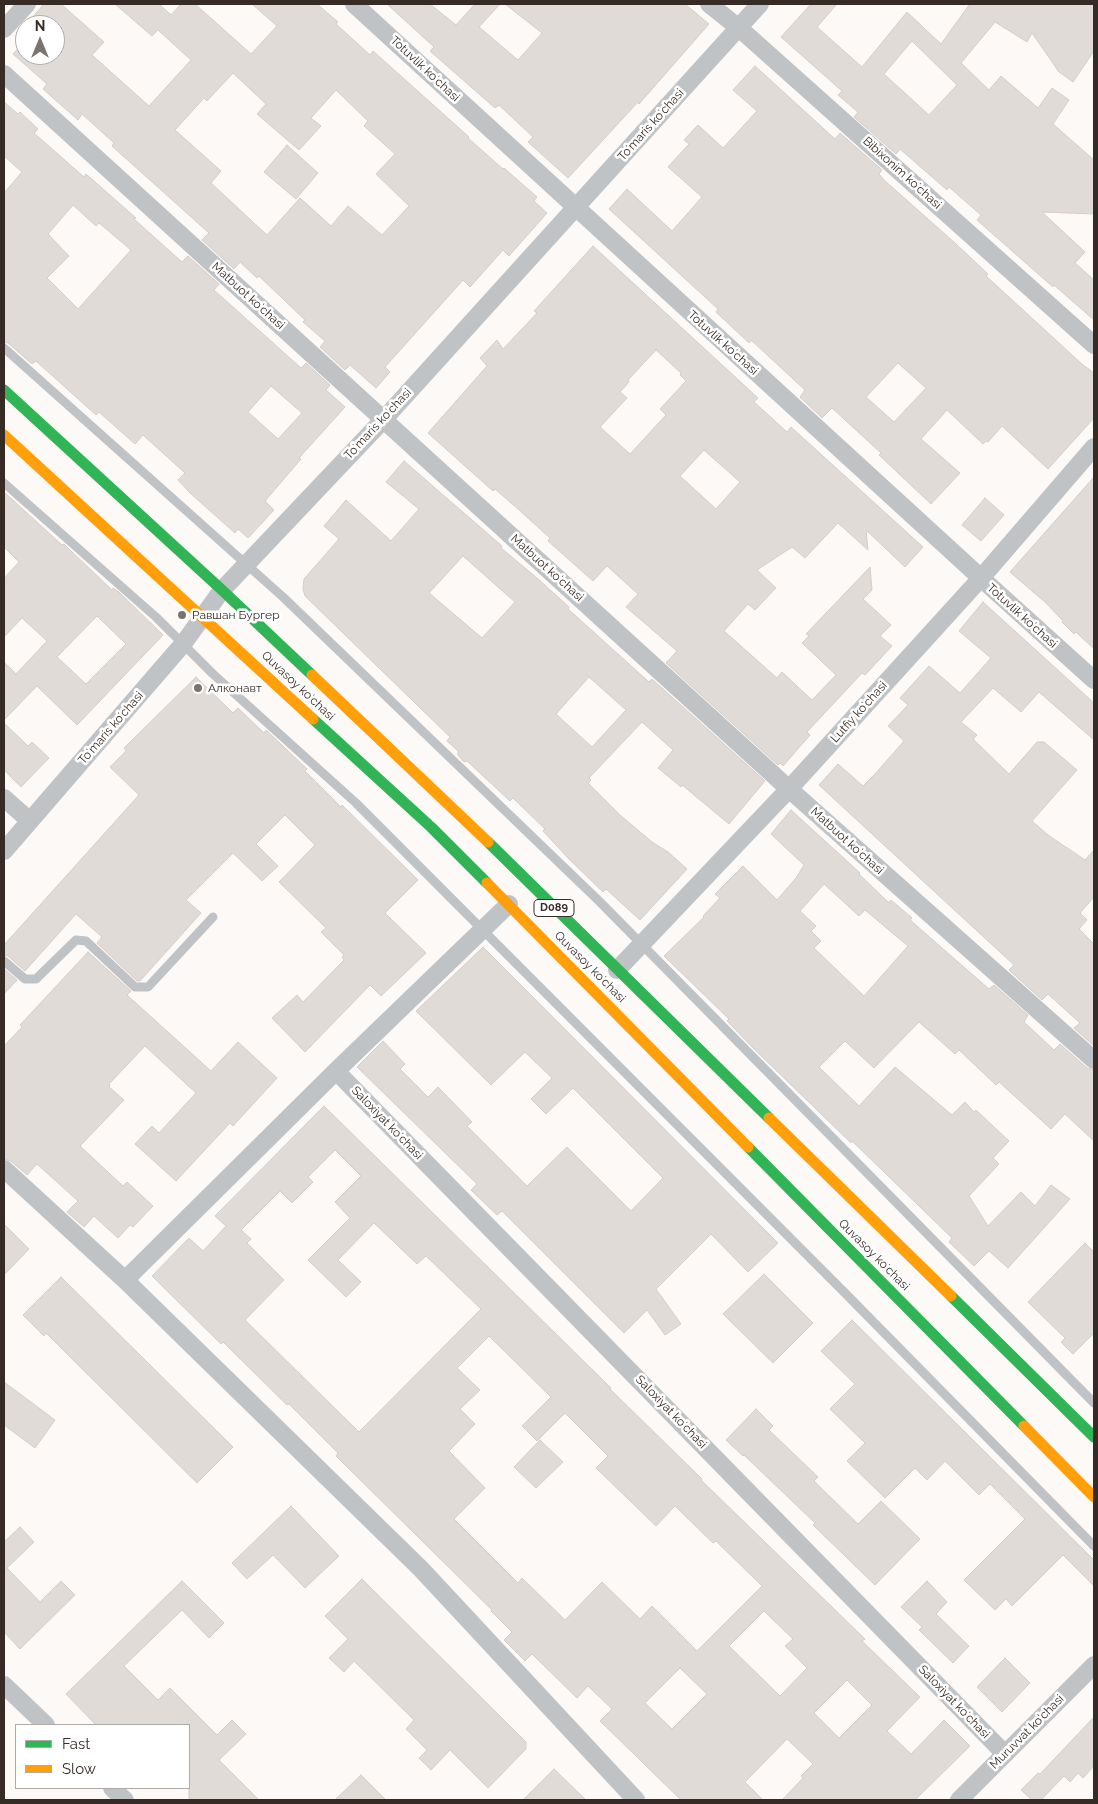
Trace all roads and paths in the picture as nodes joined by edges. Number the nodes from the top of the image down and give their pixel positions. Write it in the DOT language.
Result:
graph roads {
  1 [pos="27,4"];
  2 [pos="354,4"];
  3 [pos="709,4"];
  4 [pos="760,4"];
  5 [pos="739,28"];
  6 [pos="4,29"];
  7 [pos="4,74"];
  8 [pos="576,208"];
  9 [pos="1094,345"];
  10 [pos="4,348"];
  11 [pos="4,390"];
  12 [pos="384,419"];
  13 [pos="4,435"];
  14 [pos="1094,447"];
  15 [pos="4,483"];
  16 [pos="246,565"];
  17 [pos="981,578"];
  18 [pos="222,590"];
  19 [pos="203,617"];
  20 [pos="183,644"];
  21 [pos="1094,680"];
  22 [pos="788,789"];
  23 [pos="4,798"];
  24 [pos="30,821"];
  25 [pos="4,851"];
  26 [pos="509,904"];
  27 [pos="213,917"];
  28 [pos="481,930"];
  29 [pos="641,945"];
  30 [pos="4,961"];
  31 [pos="617,970"];
  32 [pos="1094,1060"];
  33 [pos="336,1071"];
  34 [pos="4,1169"];
  35 [pos="125,1280"];
  36 [pos="1094,1403"];
  37 [pos="1094,1437"];
  38 [pos="1094,1497"];
  39 [pos="1094,1546"];
  40 [pos="1094,1665"];
  41 [pos="4,1685"];
  42 [pos="45,1724"];
  43 [pos="1005,1754"];
  44 [pos="113,1789"];
  45 [pos="125,1800"];
  46 [pos="636,1800"];
  47 [pos="959,1800"];
  1 -- 6 [label="street"];
  2 -- 8 [label="street, Totuvlik koʻchasi"];
  3 -- 5 [label="street, Bibixonim koʻchasi"];
  4 -- 5 [label="street, Toʻmaris koʻchasi"];
  5 -- 8 [label="street, Toʻmaris koʻchasi"];
  5 -- 9 [label="street, Bibixonim koʻchasi"];
  7 -- 12 [label="street, Matbuot koʻchasi"];
  8 -- 12 [label="street, Toʻmaris koʻchasi"];
  8 -- 17 [label="street, Totuvlik koʻchasi"];
  10 -- 16 [label="lane"];
  11 -- 18 [label="main road, Quvasoy koʻchasi / D089"];
  12 -- 16 [label="street, Toʻmaris koʻchasi"];
  12 -- 22 [label="street, Matbuot koʻchasi"];
  13 -- 19 [label="main road, Quvasoy koʻchasi"];
  14 -- 17 [label="street, Lutfiy koʻchasi"];
  15 -- 20 [label="lane"];
  16 -- 18 [label="street, Toʻmaris koʻchasi"];
  16 -- 29 [label="lane"];
  17 -- 21 [label="street, Totuvlik koʻchasi"];
  17 -- 22 [label="street, Lutfiy koʻchasi"];
  18 -- 19 [label="street, Toʻmaris koʻchasi"];
  18 -- 31 [label="main road, Quvasoy koʻchasi / D089"];
  19 -- 20 [label="street, Toʻmaris koʻchasi"];
  19 -- 26 [label="main road, Quvasoy koʻchasi"];
  20 -- 24 [label="street, Toʻmaris koʻchasi"];
  20 -- 28 [label="lane"];
  22 -- 29 [label="street, Lutfiy koʻchasi"];
  22 -- 32 [label="street, Matbuot koʻchasi"];
  23 -- 24 [label="street"];
  24 -- 25 [label="street, Toʻmaris koʻchasi"];
  26 -- 28 [label="street"];
  26 -- 38 [label="main road, Quvasoy koʻchasi / D089"];
  27 -- 30 [label="lane"];
  28 -- 33 [label="street"];
  28 -- 39 [label="lane"];
  29 -- 31 [label="street, Lutfiy koʻchasi"];
  29 -- 36 [label="lane"];
  31 -- 37 [label="main road, Quvasoy koʻchasi / D089"];
  33 -- 35 [label="street"];
  33 -- 43 [label="street, Saloxiyat koʻchasi"];
  34 -- 35 [label="street"];
  35 -- 46 [label="street"];
  40 -- 43 [label="street, Muruvvat ko'chasi"];
  41 -- 42 [label="street"];
  43 -- 47 [label="street, Muruvvat ko'chasi"];
  44 -- 45 [label="street"];
}
